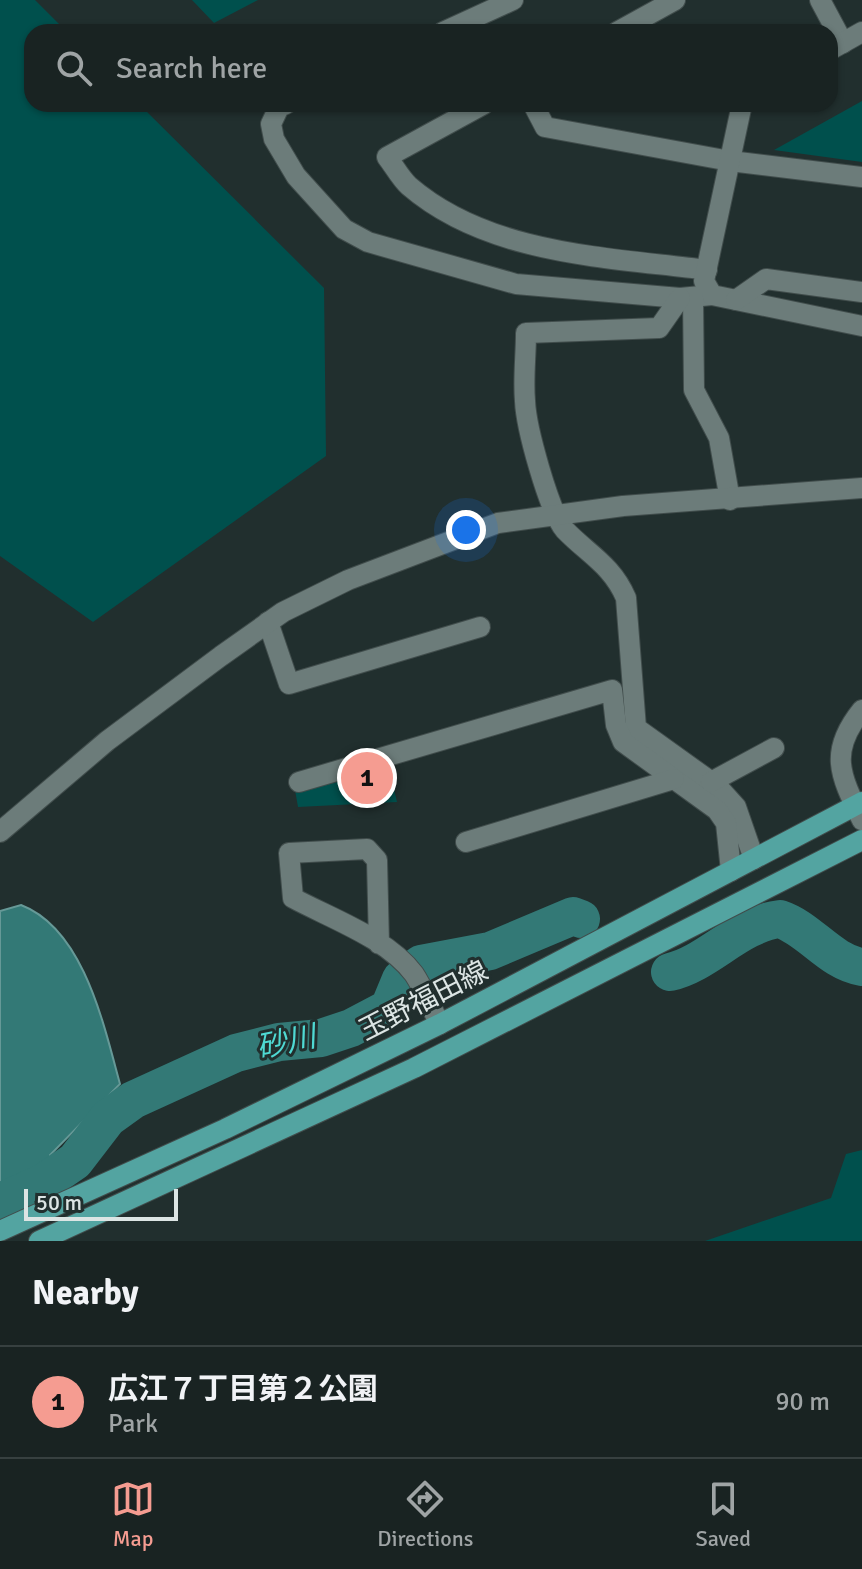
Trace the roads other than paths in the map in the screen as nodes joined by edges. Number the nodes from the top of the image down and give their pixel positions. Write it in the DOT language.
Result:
graph roads {
  1 [pos="513,0"];
  2 [pos="675,0"];
  3 [pos="820,0"];
  4 [pos="460,24"];
  5 [pos="632,24"];
  6 [pos="828,24"];
  7 [pos="862,32"];
  8 [pos="838,45"];
  9 [pos="277,112"];
  10 [pos="469,112"];
  11 [pos="537,112"];
  12 [pos="740,112"];
  13 [pos="730,161"];
  14 [pos="862,177"];
  15 [pos="707,270"];
  16 [pos="862,292"];
  17 [pos="695,297"];
  18 [pos="736,300"];
  19 [pos="862,326"];
  20 [pos="862,488"];
  21 [pos="730,500"];
  22 [pos="552,514"];
  23 [pos="268,622"];
  24 [pos="480,627"];
  25 [pos="862,710"];
  26 [pos="640,743"];
  27 [pos="774,748"];
  28 [pos="674,779"];
  29 [pos="299,782"];
  30 [pos="711,782"];
  31 [pos="860,809"];
  32 [pos="0,832"];
  33 [pos="862,840"];
  34 [pos="466,842"];
  35 [pos="754,859"];
  36 [pos="731,871"];
  37 [pos="379,944"];
  38 [pos="440,1024"];
  39 [pos="0,1231"];
  40 [pos="39,1241"];
  1 -- 4 [label="street"];
  2 -- 5 [label="street"];
  3 -- 6 [label="street"];
  7 -- 8 [label="street"];
  9 -- 17 [label="street"];
  10 -- 15 [label="street"];
  11 -- 13 [label="street"];
  12 -- 13 [label="street"];
  13 -- 14 [label="street"];
  13 -- 15 [label="street"];
  15 -- 17 [label="street"];
  16 -- 18 [label="street"];
  17 -- 18 [label="street"];
  17 -- 21 [label="street"];
  17 -- 22 [label="street"];
  18 -- 19 [label="street"];
  20 -- 21 [label="street"];
  21 -- 22 [label="street"];
  22 -- 23 [label="street"];
  22 -- 26 [label="street"];
  23 -- 24 [label="street"];
  23 -- 32 [label="street"];
  25 -- 31 [label="street"];
  26 -- 28 [label="street"];
  26 -- 29 [label="street"];
  26 -- 30 [label="street"];
  27 -- 30 [label="street"];
  28 -- 34 [label="street"];
  28 -- 36 [label="street"];
  30 -- 35 [label="street"];
  31 -- 35 [label="main road, 玉野福田線"];
  33 -- 40 [label="main road, 玉野福田線"];
  35 -- 36 [label="main road, 玉野福田線"];
  36 -- 38 [label="main road, 玉野福田線"];
  37 -- 37 [label="street"];
  37 -- 38 [label="street"];
  38 -- 39 [label="main road, 玉野福田線"];
}
